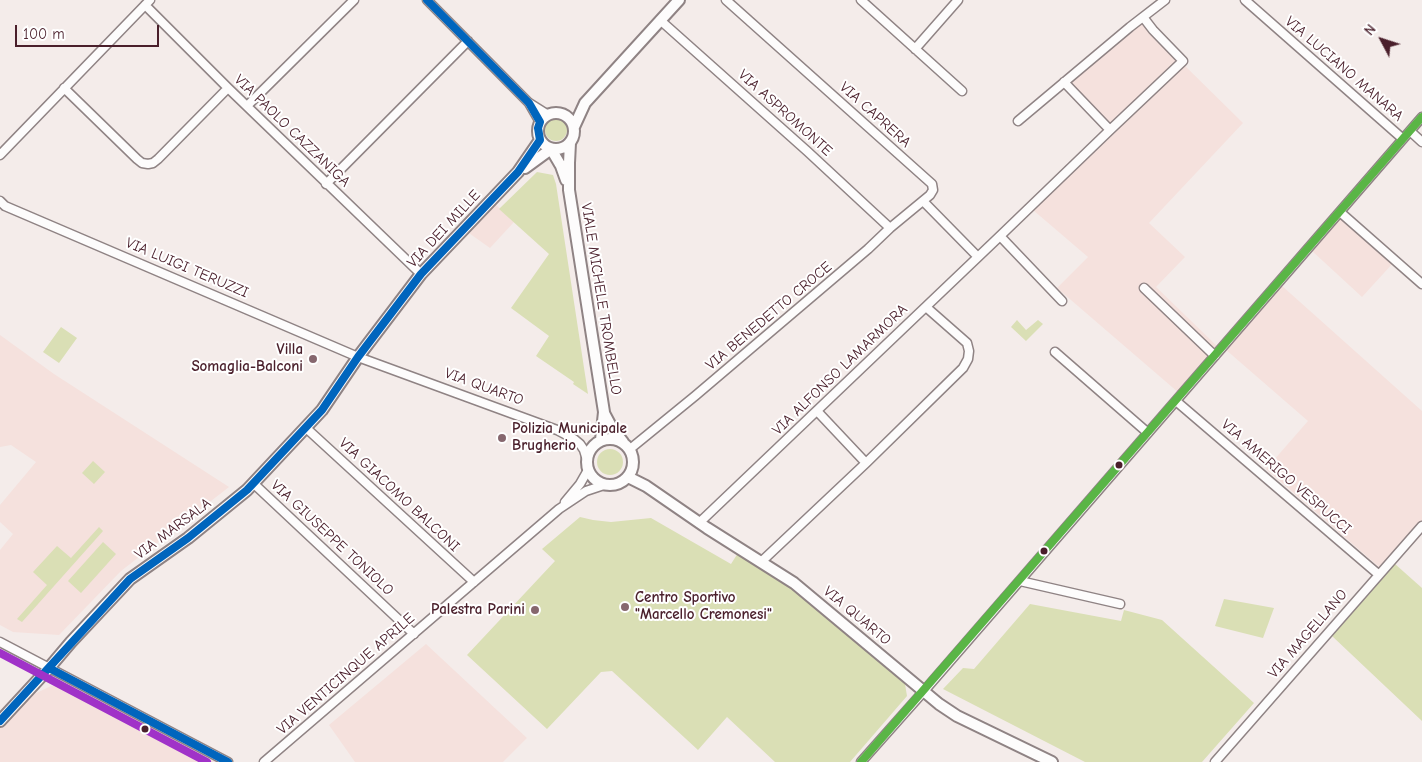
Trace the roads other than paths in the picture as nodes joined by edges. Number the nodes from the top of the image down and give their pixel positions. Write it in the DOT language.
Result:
graph roads {
  1 [pos="354,0"];
  2 [pos="427,0"];
  3 [pos="679,0"];
  4 [pos="726,0"];
  5 [pos="861,0"];
  6 [pos="958,0"];
  7 [pos="1165,0"];
  8 [pos="1245,0"];
  9 [pos="148,2"];
  10 [pos="1143,17"];
  11 [pos="660,20"];
  12 [pos="468,41"];
  13 [pos="915,49"];
  14 [pos="1064,82"];
  15 [pos="64,88"];
  16 [pos="228,88"];
  17 [pos="962,91"];
  18 [pos="529,103"];
  19 [pos="585,103"];
  20 [pos="247,106"];
  21 [pos="562,114"];
  22 [pos="548,115"];
  23 [pos="1422,117"];
  24 [pos="1018,121"];
  25 [pos="540,122"];
  26 [pos="574,127"];
  27 [pos="1110,130"];
  28 [pos="1410,131"];
  29 [pos="1403,139"];
  30 [pos="540,140"];
  31 [pos="1422,142"];
  32 [pos="570,143"];
  33 [pos="551,149"];
  34 [pos="0,155"];
  35 [pos="518,172"];
  36 [pos="326,184"];
  37 [pos="569,190"];
  38 [pos="923,201"];
  39 [pos="2,205"];
  40 [pos="1340,212"];
  41 [pos="890,228"];
  42 [pos="1000,236"];
  43 [pos="978,257"];
  44 [pos="420,274"];
  45 [pos="1422,284"];
  46 [pos="1144,288"];
  47 [pos="1062,301"];
  48 [pos="926,307"];
  49 [pos="1056,352"];
  50 [pos="358,356"];
  51 [pos="1215,356"];
  52 [pos="1176,401"];
  53 [pos="817,411"];
  54 [pos="604,412"];
  55 [pos="305,427"];
  56 [pos="1148,433"];
  57 [pos="601,440"];
  58 [pos="627,447"];
  59 [pos="866,463"];
  60 [pos="587,465"];
  61 [pos="630,473"];
  62 [pos="253,483"];
  63 [pos="604,485"];
  64 [pos="559,509"];
  65 [pos="700,523"];
  66 [pos="1422,526"];
  67 [pos="762,562"];
  68 [pos="1378,574"];
  69 [pos="1020,581"];
  70 [pos="474,582"];
  71 [pos="1120,604"];
  72 [pos="414,634"];
  73 [pos="0,642"];
  74 [pos="49,668"];
  75 [pos="924,691"];
  76 [pos="0,721"];
  77 [pos="228,762"];
  78 [pos="264,762"];
  79 [pos="861,762"];
  80 [pos="1052,762"];
  81 [pos="1215,762"];
  1 -- 20 [label="street"];
  2 -- 12 [label="street"];
  3 -- 11 [label="main road"];
  4 -- 38 [label="street, VIA CAPRERA"];
  5 -- 13 [label="street"];
  6 -- 13 [label="street"];
  7 -- 10 [label="street"];
  8 -- 29 [label="street, VIA LUCIANO MANARA"];
  9 -- 15 [label="street"];
  9 -- 16 [label="street, VIA PAOLO CAZZANIGA"];
  10 -- 14 [label="street"];
  10 -- 27 [label="street, VIA ALFONSO LAMARMORA"];
  11 -- 19 [label="main road"];
  11 -- 41 [label="street, VIA ASPROMONTE"];
  12 -- 18 [label="street"];
  12 -- 36 [label="street"];
  13 -- 17 [label="street"];
  14 -- 24 [label="street"];
  14 -- 27 [label="street"];
  15 -- 16 [label="street"];
  15 -- 34 [label="street"];
  16 -- 20 [label="street, VIA PAOLO CAZZANIGA"];
  18 -- 22 [label="street"];
  18 -- 25 [label="street"];
  19 -- 21 [label="main road"];
  19 -- 26 [label="main road"];
  20 -- 36 [label="street, VIA PAOLO CAZZANIGA"];
  21 -- 22 [label="main road"];
  21 -- 26 [label="main road"];
  22 -- 25 [label="main road"];
  23 -- 28 [label="street"];
  25 -- 30 [label="main road"];
  26 -- 32 [label="main road"];
  27 -- 42 [label="street, VIA ALFONSO LAMARMORA"];
  28 -- 29 [label="street"];
  28 -- 31 [label="street"];
  29 -- 40 [label="street"];
  30 -- 33 [label="main road"];
  30 -- 35 [label="main road, VIA DEI MILLE"];
  32 -- 33 [label="main road"];
  32 -- 37 [label="main road, VIALE MICHELE TROMBELLO"];
  33 -- 35 [label="main road, VIA DEI MILLE"];
  33 -- 37 [label="main road, VIALE MICHELE TROMBELLO"];
  35 -- 44 [label="main road, VIA DEI MILLE"];
  36 -- 44 [label="street, VIA PAOLO CAZZANIGA"];
  37 -- 54 [label="main road, VIALE MICHELE TROMBELLO"];
  38 -- 41 [label="street, VIA BENEDETTO CROCE"];
  38 -- 43 [label="street"];
  39 -- 50 [label="street, VIA LUIGI TERUZZI"];
  40 -- 45 [label="street"];
  40 -- 51 [label="street"];
  41 -- 58 [label="street, VIA BENEDETTO CROCE"];
  42 -- 43 [label="street, VIA ALFONSO LAMARMORA"];
  42 -- 47 [label="street"];
  43 -- 48 [label="street, VIA ALFONSO LAMARMORA"];
  44 -- 50 [label="main road, VIA DEI MILLE"];
  46 -- 51 [label="street"];
  48 -- 53 [label="street, VIA ALFONSO LAMARMORA"];
  48 -- 59 [label="street"];
  49 -- 56 [label="street"];
  50 -- 55 [label="main road, VIA MARSALA"];
  50 -- 60 [label="street, VIA QUARTO"];
  51 -- 52 [label="street"];
  52 -- 56 [label="street"];
  52 -- 68 [label="street, VIA AMERIGO VESPUCCI"];
  53 -- 59 [label="street"];
  53 -- 65 [label="street, VIA ALFONSO LAMARMORA"];
  54 -- 57 [label="main road, VIALE MICHELE TROMBELLO"];
  54 -- 58 [label="main road, VIALE MICHELE TROMBELLO"];
  55 -- 62 [label="main road, VIA MARSALA"];
  55 -- 70 [label="street, VIA GIACOMO BALCONI"];
  56 -- 69 [label="street"];
  57 -- 58 [label="main road"];
  57 -- 60 [label="main road"];
  58 -- 61 [label="main road"];
  59 -- 67 [label="street"];
  60 -- 63 [label="main road"];
  60 -- 64 [label="street, VIA VENTICINQUE APRILE"];
  61 -- 63 [label="main road"];
  61 -- 65 [label="main road, VIA QUARTO"];
  62 -- 72 [label="street, VIA GIUSEPPE TONIOLO"];
  62 -- 74 [label="main road, VIA MARSALA"];
  63 -- 64 [label="street, VIA VENTICINQUE APRILE"];
  64 -- 70 [label="street, VIA VENTICINQUE APRILE"];
  65 -- 67 [label="main road, VIA QUARTO"];
  66 -- 68 [label="street, VIA MAGELLANO"];
  67 -- 75 [label="main road, VIA QUARTO"];
  68 -- 81 [label="street, VIA MAGELLANO"];
  69 -- 71 [label="street"];
  69 -- 75 [label="street"];
  70 -- 72 [label="street, VIA VENTICINQUE APRILE"];
  72 -- 78 [label="street, VIA VENTICINQUE APRILE"];
  73 -- 74 [label="street"];
  74 -- 76 [label="main road, VIA MARSALA"];
  74 -- 77 [label="street"];
  75 -- 79 [label="street"];
  75 -- 80 [label="main road, VIA QUARTO"];
}
